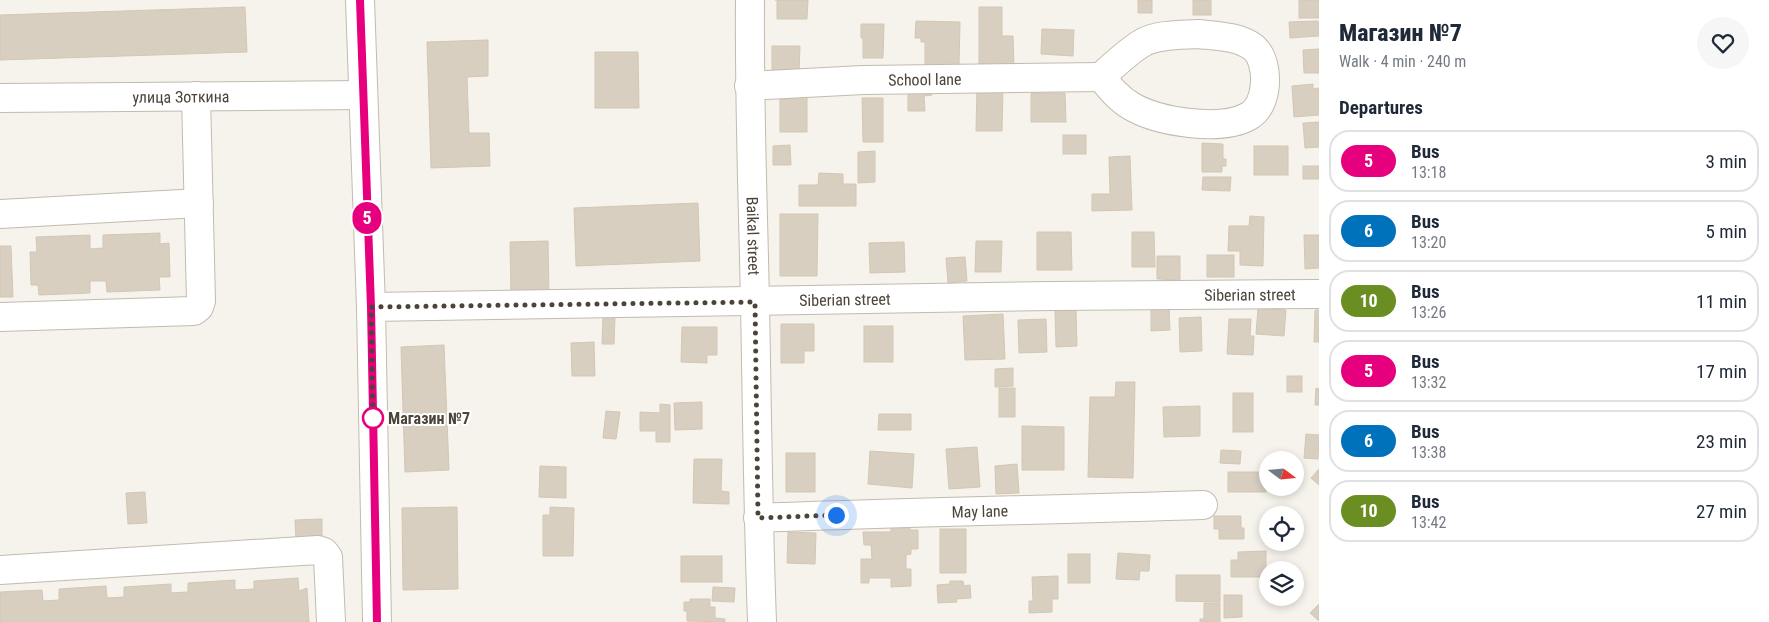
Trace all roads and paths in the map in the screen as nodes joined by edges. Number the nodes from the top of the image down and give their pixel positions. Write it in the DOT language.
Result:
graph roads {
  1 [pos="360,0"];
  2 [pos="750,0"];
  3 [pos="1101,77"];
  4 [pos="749,86"];
  5 [pos="196,96"];
  6 [pos="363,96"];
  7 [pos="0,98"];
  8 [pos="199,203"];
  9 [pos="0,214"];
  10 [pos="1319,294"];
  11 [pos="755,302"];
  12 [pos="371,307"];
  13 [pos="0,317"];
  14 [pos="1203,505"];
  15 [pos="758,518"];
  16 [pos="0,570"];
  17 [pos="332,622"];
  18 [pos="377,622"];
  19 [pos="762,622"];
  1 -- 6 [label="street"];
  2 -- 4 [label="street, Baikal street"];
  3 -- 3 [label="street"];
  3 -- 4 [label="street, School lane"];
  4 -- 11 [label="street, Baikal street"];
  5 -- 6 [label="street, улица Зоткина"];
  5 -- 7 [label="street, улица Зоткина"];
  5 -- 8 [label="street"];
  6 -- 12 [label="street"];
  8 -- 9 [label="street"];
  8 -- 13 [label="street"];
  10 -- 11 [label="street, Siberian street"];
  11 -- 12 [label="street, Siberian street"];
  11 -- 15 [label="street, Baikal street"];
  12 -- 18 [label="street"];
  14 -- 15 [label="street, May lane"];
  15 -- 19 [label="street, Baikal street"];
  16 -- 17 [label="street"];
}
